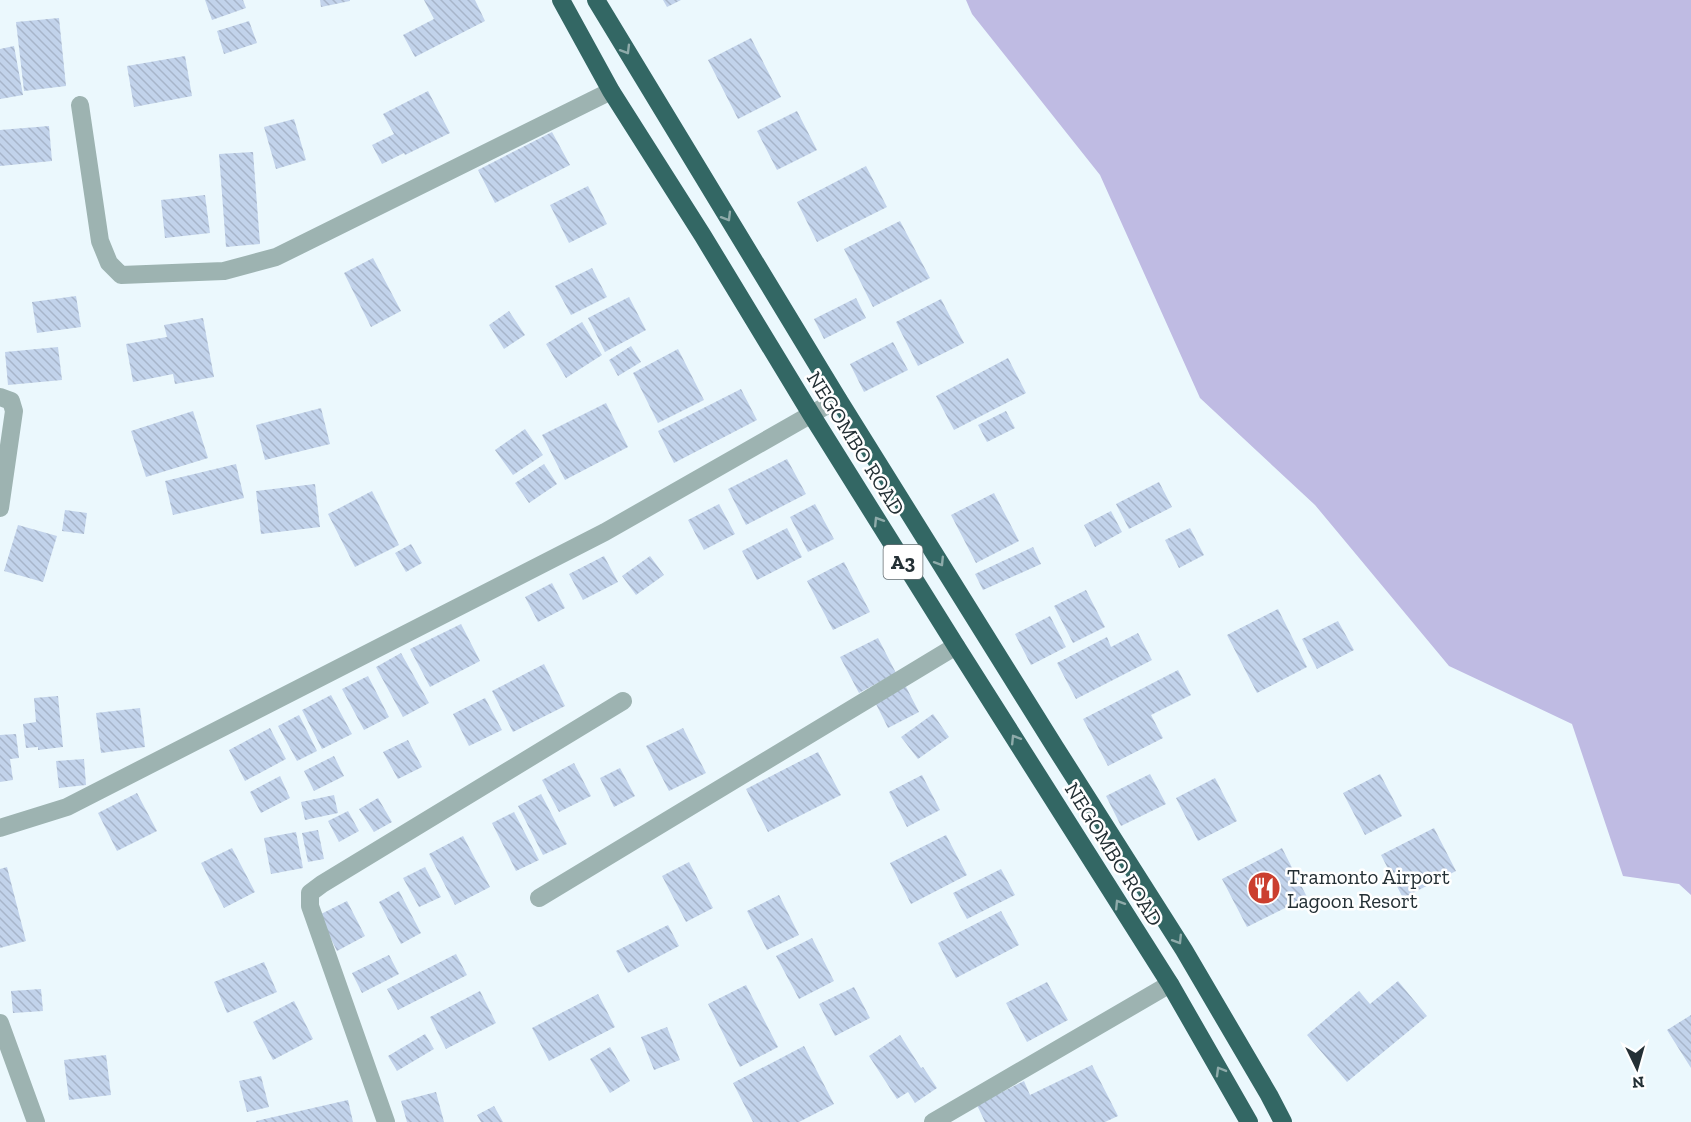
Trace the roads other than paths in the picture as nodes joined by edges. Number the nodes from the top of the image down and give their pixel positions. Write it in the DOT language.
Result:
graph roads {
  1 [pos="561,0"];
  2 [pos="596,0"];
  3 [pos="611,91"];
  4 [pos="80,105"];
  5 [pos="0,397"];
  6 [pos="838,399"];
  7 [pos="812,414"];
  8 [pos="0,508"];
  9 [pos="956,646"];
  10 [pos="624,701"];
  11 [pos="0,828"];
  12 [pos="539,898"];
  13 [pos="1170,984"];
  14 [pos="0,1023"];
  15 [pos="36,1122"];
  16 [pos="386,1122"];
  17 [pos="933,1122"];
  18 [pos="1249,1122"];
  19 [pos="1283,1122"];
  1 -- 3 [label="highway, NEGOMBO ROAD / A3"];
  2 -- 6 [label="highway, NEGOMBO ROAD / A3, one-way"];
  3 -- 4 [label="street"];
  3 -- 7 [label="highway, NEGOMBO ROAD / A3"];
  5 -- 8 [label="street"];
  6 -- 7 [label="street"];
  6 -- 19 [label="highway, NEGOMBO ROAD / A3, one-way"];
  9 -- 7 [label="highway, NEGOMBO ROAD / A3, one-way"];
  7 -- 11 [label="street"];
  9 -- 12 [label="street"];
  13 -- 9 [label="highway, NEGOMBO ROAD / A3, one-way"];
  10 -- 16 [label="street"];
  13 -- 17 [label="street"];
  18 -- 13 [label="highway, NEGOMBO ROAD / A3, one-way"];
  14 -- 15 [label="street"];
}
